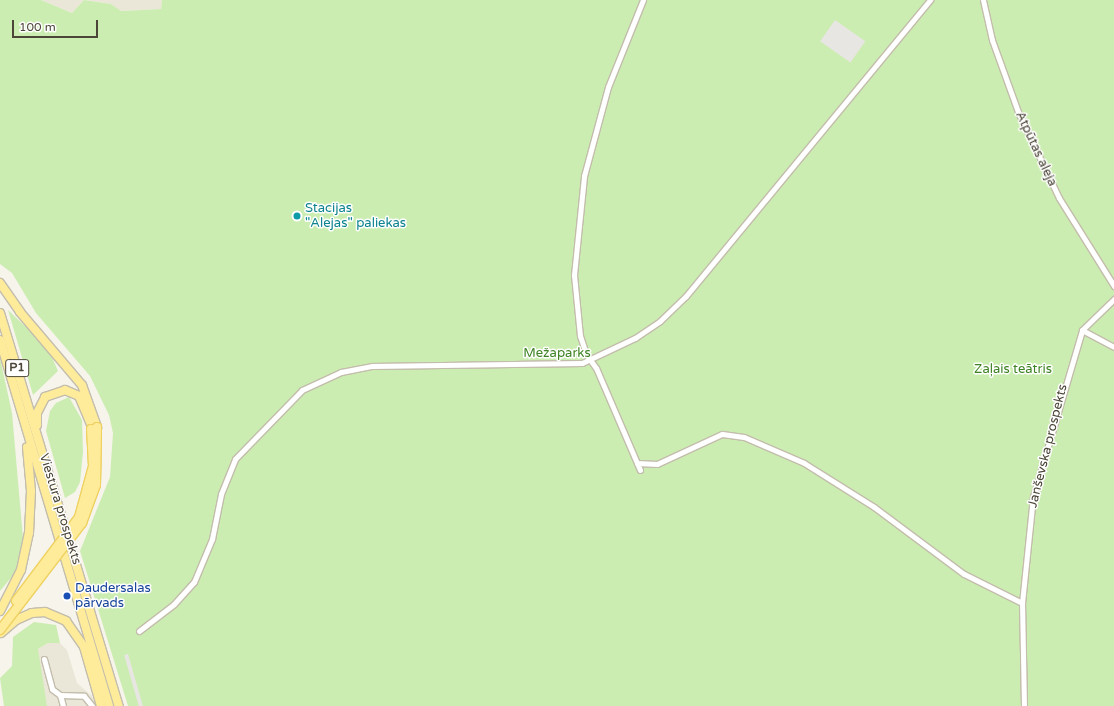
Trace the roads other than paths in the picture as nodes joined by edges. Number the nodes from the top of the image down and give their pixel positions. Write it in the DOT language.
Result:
graph roads {
  1 [pos="643,0"];
  2 [pos="930,0"];
  3 [pos="983,0"];
  4 [pos="0,283"];
  5 [pos="1114,286"];
  6 [pos="1114,299"];
  7 [pos="0,313"];
  8 [pos="1082,330"];
  9 [pos="0,340"];
  10 [pos="1114,347"];
  11 [pos="592,361"];
  12 [pos="21,413"];
  13 [pos="94,428"];
  14 [pos="38,437"];
  15 [pos="636,462"];
  16 [pos="640,470"];
  17 [pos="61,512"];
  18 [pos="52,515"];
  19 [pos="1022,603"];
  20 [pos="0,610"];
  21 [pos="0,620"];
  22 [pos="0,630"];
  23 [pos="139,631"];
  24 [pos="0,634"];
  25 [pos="44,659"];
  26 [pos="60,695"];
  27 [pos="63,706"];
  28 [pos="92,706"];
  29 [pos="101,706"];
  30 [pos="109,706"];
  31 [pos="119,706"];
  32 [pos="1024,706"];
  1 -- 11 [label="street"];
  2 -- 11 [label="street"];
  3 -- 5 [label="street, Atpūtas aleja"];
  4 -- 13 [label="main road"];
  6 -- 8 [label="street, Janševska prospekts"];
  7 -- 14 [label="main road, Viestura prospekts / P1"];
  8 -- 10 [label="street"];
  8 -- 19 [label="street, Janševska prospekts"];
  9 -- 12 [label="main road, Viestura prospekts / P1"];
  11 -- 15 [label="street"];
  11 -- 23 [label="street"];
  12 -- 18 [label="main road, Viestura prospekts / P1"];
  12 -- 20 [label="main road"];
  13 -- 14 [label="main road"];
  13 -- 21 [label="main road, bridge"];
  13 -- 22 [label="main road, bridge"];
  14 -- 17 [label="main road, Viestura prospekts / P1"];
  15 -- 16 [label="street"];
  15 -- 19 [label="street"];
  17 -- 18 [label="main road"];
  17 -- 31 [label="main road, Viestura prospekts / P1"];
  18 -- 30 [label="main road, Viestura prospekts / P1"];
  19 -- 32 [label="street, Janševska prospekts"];
  24 -- 29 [label="main road"];
  25 -- 26 [label="street"];
  26 -- 27 [label="street"];
  26 -- 28 [label="street"];
}
